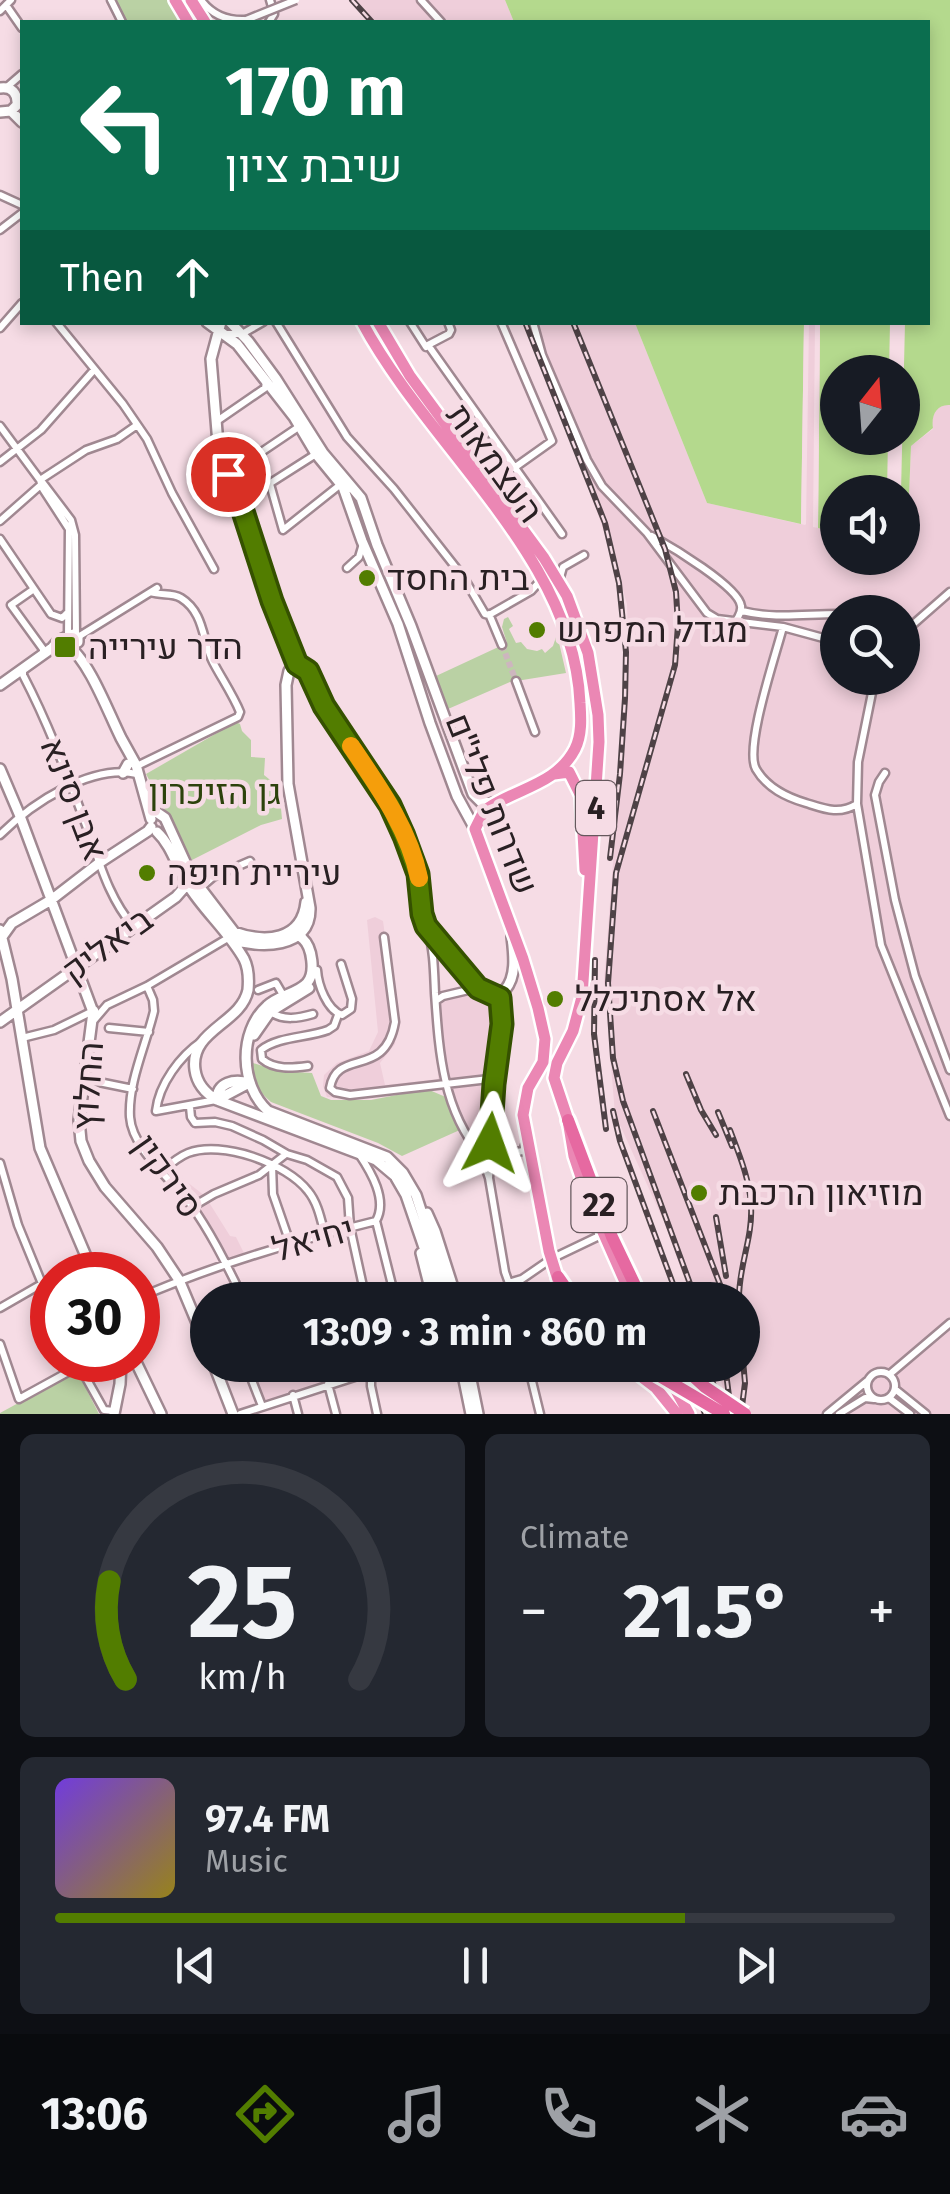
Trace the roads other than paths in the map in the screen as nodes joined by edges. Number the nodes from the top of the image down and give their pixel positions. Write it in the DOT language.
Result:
graph roads {
  1 [pos="191,0"];
  2 [pos="201,0"];
  3 [pos="296,0"];
  4 [pos="421,0"];
  5 [pos="211,20"];
  6 [pos="237,20"];
  7 [pos="246,20"];
  8 [pos="439,20"];
  9 [pos="4,88"];
  10 [pos="12,108"];
  11 [pos="20,215"];
  12 [pos="0,230"];
  13 [pos="20,306"];
  14 [pos="58,325"];
  15 [pos="233,325"];
  16 [pos="257,325"];
  17 [pos="278,325"];
  18 [pos="364,325"];
  19 [pos="380,325"];
  20 [pos="413,325"];
  21 [pos="449,325"];
  22 [pos="502,325"];
  23 [pos="534,325"];
  24 [pos="0,328"];
  25 [pos="222,329"];
  26 [pos="242,334"];
  27 [pos="428,345"];
  28 [pos="94,370"];
  29 [pos="266,381"];
  30 [pos="217,421"];
  31 [pos="137,425"];
  32 [pos="0,426"];
  33 [pos="300,426"];
  34 [pos="18,450"];
  35 [pos="316,454"];
  36 [pos="257,455"];
  37 [pos="0,462"];
  38 [pos="514,468"];
  39 [pos="41,482"];
  40 [pos="270,484"];
  41 [pos="341,484"];
  42 [pos="239,499"];
  43 [pos="539,502"];
  44 [pos="365,508"];
  45 [pos="351,510"];
  46 [pos="517,520"];
  47 [pos="0,521"];
  48 [pos="562,534"];
  49 [pos="647,534"];
  50 [pos="0,539"];
  51 [pos="362,541"];
  52 [pos="584,555"];
  53 [pos="544,558"];
  54 [pos="371,559"];
  55 [pos="357,560"];
  56 [pos="568,564"];
  57 [pos="347,568"];
  58 [pos="214,569"];
  59 [pos="541,577"];
  60 [pos="560,582"];
  61 [pos="34,589"];
  62 [pos="531,592"];
  63 [pos="950,592"];
  64 [pos="551,594"];
  65 [pos="480,601"];
  66 [pos="510,604"];
  67 [pos="69,606"];
  68 [pos="742,611"];
  69 [pos="487,614"];
  70 [pos="820,615"];
  71 [pos="76,618"];
  72 [pos="920,618"];
  73 [pos="736,621"];
  74 [pos="783,627"];
  75 [pos="94,628"];
  76 [pos="496,630"];
  77 [pos="820,637"];
  78 [pos="72,640"];
  79 [pos="502,645"];
  80 [pos="48,652"];
  81 [pos="295,669"];
  82 [pos="24,670"];
  83 [pos="516,681"];
  84 [pos="0,682"];
  85 [pos="872,695"];
  86 [pos="535,732"];
  87 [pos="0,769"];
  88 [pos="133,772"];
  89 [pos="552,774"];
  90 [pos="885,774"];
  91 [pos="70,785"];
  92 [pos="498,802"];
  93 [pos="857,804"];
  94 [pos="20,816"];
  95 [pos="157,823"];
  96 [pos="475,829"];
  97 [pos="0,835"];
  98 [pos="250,862"];
  99 [pos="99,863"];
  100 [pos="213,877"];
  101 [pos="190,879"];
  102 [pos="197,891"];
  103 [pos="306,894"];
  104 [pos="176,896"];
  105 [pos="50,900"];
  106 [pos="586,914"];
  107 [pos="508,919"];
  108 [pos="133,926"];
  109 [pos="308,926"];
  110 [pos="428,930"];
  111 [pos="227,933"];
  112 [pos="1,934"];
  113 [pos="295,935"];
  114 [pos="384,937"];
  115 [pos="341,964"];
  116 [pos="76,968"];
  117 [pos="317,970"];
  118 [pos="12,980"];
  119 [pos="148,986"];
  120 [pos="478,988"];
  121 [pos="258,990"];
  122 [pos="493,994"];
  123 [pos="283,995"];
  124 [pos="298,996"];
  125 [pos="325,996"];
  126 [pos="107,1005"];
  127 [pos="436,1005"];
  128 [pos="17,1009"];
  129 [pos="93,1009"];
  130 [pos="270,1012"];
  131 [pos="313,1014"];
  132 [pos="338,1015"];
  133 [pos="92,1024"];
  134 [pos="109,1028"];
  135 [pos="149,1032"];
  136 [pos="22,1038"];
  137 [pos="202,1040"];
  138 [pos="247,1051"];
  139 [pos="308,1066"];
  140 [pos="950,1069"];
  141 [pos="84,1079"];
  142 [pos="249,1083"];
  143 [pos="446,1084"];
  144 [pos="494,1084"];
  145 [pos="435,1085"];
  146 [pos="133,1090"];
  147 [pos="450,1094"];
  148 [pos="216,1100"];
  149 [pos="190,1106"];
  150 [pos="950,1116"];
  151 [pos="568,1120"];
  152 [pos="523,1121"];
  153 [pos="356,1148"];
  154 [pos="494,1149"];
  155 [pos="286,1154"];
  156 [pos="485,1158"];
  157 [pos="0,1163"];
  158 [pos="272,1164"];
  159 [pos="162,1171"];
  160 [pos="192,1206"];
  161 [pos="376,1221"];
  162 [pos="414,1221"];
  163 [pos="350,1227"];
  164 [pos="602,1231"];
  165 [pos="325,1234"];
  166 [pos="290,1244"];
  167 [pos="84,1252"];
  168 [pos="30,1256"];
  169 [pos="551,1258"];
  170 [pos="226,1265"];
  171 [pos="558,1277"];
  172 [pos="179,1280"];
  173 [pos="236,1282"];
  174 [pos="362,1282"];
  175 [pos="391,1282"];
  176 [pos="429,1282"];
  177 [pos="436,1282"];
  178 [pos="449,1282"];
  179 [pos="510,1282"];
  180 [pos="520,1282"];
  181 [pos="561,1282"];
  182 [pos="629,1282"];
  183 [pos="631,1282"];
  184 [pos="160,1288"];
  185 [pos="30,1290"];
  186 [pos="190,1307"];
  187 [pos="0,1308"];
  188 [pos="950,1323"];
  189 [pos="0,1344"];
  190 [pos="890,1374"];
  191 [pos="868,1380"];
  192 [pos="47,1382"];
  193 [pos="89,1382"];
  194 [pos="120,1382"];
  195 [pos="146,1382"];
  196 [pos="222,1382"];
  197 [pos="253,1382"];
  198 [pos="333,1382"];
  199 [pos="372,1382"];
  200 [pos="464,1382"];
  201 [pos="471,1382"];
  202 [pos="532,1382"];
  203 [pos="647,1382"];
  204 [pos="670,1382"];
  205 [pos="671,1382"];
  206 [pos="700,1382"];
  207 [pos="328,1384"];
  208 [pos="895,1389"];
  209 [pos="293,1395"];
  210 [pos="888,1398"];
  211 [pos="877,1399"];
  212 [pos="262,1406"];
  213 [pos="114,1412"];
  214 [pos="161,1414"];
  215 [pos="237,1414"];
  216 [pos="298,1414"];
  217 [pos="336,1414"];
  218 [pos="377,1414"];
  219 [pos="470,1414"];
  220 [pos="478,1414"];
  221 [pos="540,1414"];
  222 [pos="678,1414"];
  223 [pos="689,1414"];
  224 [pos="724,1414"];
  225 [pos="745,1414"];
  226 [pos="827,1414"];
  227 [pos="840,1414"];
  228 [pos="910,1414"];
  229 [pos="926,1414"];
  1 -- 5 [label="highway"];
  2 -- 5 [label="highway"];
  3 -- 7 [label="street, bridge"];
  4 -- 8 [label="street"];
  5 -- 6 [label="street"];
  9 -- 10 [label="street"];
  11 -- 12 [label="street"];
  13 -- 24 [label="street"];
  14 -- 28 [label="street"];
  15 -- 26 [label="street"];
  16 -- 26 [label="street"];
  17 -- 65 [label="street"];
  18 -- 59 [label="highway, העצמאות / 4"];
  19 -- 46 [label="highway, העצמאות / 4"];
  20 -- 27 [label="street"];
  21 -- 27 [label="street"];
  22 -- 38 [label="street"];
  23 -- 49 [label="street"];
  25 -- 26 [label="street"];
  25 -- 29 [label="street, שדרות פלי\"ם"];
  25 -- 30 [label="street"];
  26 -- 44 [label="street"];
  27 -- 38 [label="street"];
  28 -- 31 [label="street"];
  28 -- 34 [label="street"];
  29 -- 30 [label="street"];
  29 -- 33 [label="street, שדרות פלי\"ם"];
  30 -- 42 [label="street"];
  31 -- 39 [label="street"];
  31 -- 58 [label="street"];
  32 -- 34 [label="street"];
  33 -- 35 [label="street, שדרות פלי\"ם"];
  33 -- 36 [label="street"];
  34 -- 37 [label="street"];
  34 -- 39 [label="street"];
  35 -- 40 [label="street"];
  35 -- 41 [label="street, שדרות פלי\"ם"];
  38 -- 43 [label="street"];
  39 -- 47 [label="street"];
  39 -- 67 [label="street"];
  39 -- 71 [label="street"];
  40 -- 41 [label="street"];
  40 -- 42 [label="street"];
  41 -- 45 [label="street, שדרות פלי\"ם"];
  42 -- 81 [label="street"];
  43 -- 46 [label="street"];
  43 -- 48 [label="street"];
  44 -- 45 [label="street"];
  44 -- 92 [label="street, שדרות פלי\"ם"];
  45 -- 51 [label="street, שדרות פלי\"ם"];
  46 -- 53 [label="highway, העצמאות / 4"];
  49 -- 68 [label="street"];
  49 -- 73 [label="street"];
  50 -- 61 [label="street"];
  51 -- 54 [label="street, שדרות פלי\"ם"];
  51 -- 55 [label="street"];
  52 -- 56 [label="street"];
  53 -- 56 [label="street"];
  53 -- 60 [label="highway, העצמאות / 4"];
  54 -- 55 [label="street"];
  54 -- 96 [label="street, שדרות פלי\"ם"];
  55 -- 57 [label="street"];
  56 -- 60 [label="street"];
  59 -- 62 [label="street"];
  59 -- 64 [label="highway, העצמאות / 4"];
  60 -- 106 [label="highway, העצמאות / 4"];
  61 -- 67 [label="street"];
  61 -- 80 [label="street"];
  62 -- 64 [label="street"];
  62 -- 66 [label="street"];
  63 -- 72 [label="street"];
  64 -- 89 [label="highway, העצמאות / 4"];
  65 -- 66 [label="street"];
  65 -- 69 [label="street"];
  66 -- 69 [label="street"];
  66 -- 76 [label="street"];
  67 -- 78 [label="street"];
  68 -- 70 [label="street"];
  68 -- 73 [label="street"];
  69 -- 76 [label="street"];
  71 -- 75 [label="street"];
  71 -- 78 [label="street"];
  73 -- 74 [label="street"];
  74 -- 77 [label="street"];
  74 -- 93 [label="street"];
  75 -- 78 [label="street"];
  75 -- 88 [label="street"];
  76 -- 79 [label="street"];
  78 -- 80 [label="street"];
  78 -- 88 [label="street"];
  80 -- 82 [label="street"];
  81 -- 103 [label="street"];
  81 -- 110 [label="street"];
  82 -- 84 [label="street"];
  82 -- 91 [label="street, אבן סינא"];
  83 -- 86 [label="street"];
  85 -- 93 [label="street"];
  87 -- 94 [label="street, החלוץ"];
  88 -- 91 [label="street"];
  88 -- 95 [label="street"];
  89 -- 92 [label="highway, העצמאות / 4"];
  89 -- 106 [label="highway"];
  90 -- 140 [label="street"];
  91 -- 94 [label="street"];
  91 -- 99 [label="street, אבן סינא"];
  92 -- 96 [label="highway, העצמאות / 4"];
  93 -- 150 [label="street"];
  94 -- 97 [label="street"];
  94 -- 105 [label="street, החלוץ"];
  95 -- 99 [label="street"];
  95 -- 101 [label="street"];
  96 -- 107 [label="highway, שדרות פלי\"ם"];
  98 -- 100 [label="street"];
  99 -- 105 [label="street"];
  99 -- 108 [label="street, אבן סינא"];
  100 -- 101 [label="street"];
  100 -- 102 [label="street"];
  101 -- 102 [label="street"];
  101 -- 104 [label="street, ביאליק"];
  102 -- 104 [label="street"];
  102 -- 111 [label="street"];
  103 -- 109 [label="street"];
  103 -- 113 [label="street"];
  104 -- 108 [label="street, ביאליק"];
  105 -- 112 [label="street"];
  105 -- 116 [label="street, החלוץ"];
  106 -- 151 [label="highway, 4"];
  107 -- 122 [label="street"];
  107 -- 152 [label="highway, שדרות פלי\"ם"];
  108 -- 116 [label="street, ביאליק"];
  109 -- 113 [label="street"];
  109 -- 117 [label="street"];
  110 -- 120 [label="street"];
  110 -- 127 [label="street"];
  111 -- 113 [label="street"];
  111 -- 119 [label="street"];
  111 -- 137 [label="street"];
  112 -- 118 [label="street"];
  113 -- 123 [label="street"];
  114 -- 145 [label="street"];
  115 -- 132 [label="street"];
  116 -- 128 [label="street, ביאליק"];
  116 -- 129 [label="street, החלוץ"];
  117 -- 124 [label="street"];
  117 -- 125 [label="street"];
  118 -- 128 [label="street"];
  118 -- 128 [label="street"];
  119 -- 126 [label="street"];
  119 -- 135 [label="street, סירקין"];
  120 -- 122 [label="street"];
  120 -- 127 [label="street"];
  121 -- 123 [label="street"];
  122 -- 144 [label="street"];
  123 -- 138 [label="street"];
  124 -- 125 [label="street"];
  124 -- 130 [label="street"];
  125 -- 132 [label="street"];
  126 -- 129 [label="street"];
  126 -- 133 [label="street"];
  127 -- 143 [label="street"];
  128 -- 136 [label="street"];
  129 -- 133 [label="street, החלוץ"];
  129 -- 136 [label="street"];
  130 -- 131 [label="street"];
  130 -- 138 [label="street"];
  132 -- 139 [label="street"];
  133 -- 141 [label="street, החלוץ"];
  134 -- 135 [label="street"];
  135 -- 146 [label="street, סירקין"];
  136 -- 167 [label="street"];
  137 -- 148 [label="street"];
  137 -- 149 [label="street"];
  138 -- 142 [label="street"];
  141 -- 146 [label="street"];
  141 -- 172 [label="street, החלוץ"];
  142 -- 148 [label="street"];
  142 -- 153 [label="street"];
  143 -- 144 [label="street"];
  143 -- 145 [label="street"];
  143 -- 147 [label="street"];
  144 -- 154 [label="street"];
  145 -- 147 [label="street"];
  146 -- 159 [label="street, סירקין"];
  147 -- 156 [label="street"];
  148 -- 149 [label="street"];
  148 -- 153 [label="street"];
  149 -- 155 [label="street"];
  151 -- 164 [label="highway, 4"];
  151 -- 183 [label="highway, 22"];
  152 -- 154 [label="street, שדרות פלי\"ם"];
  152 -- 169 [label="highway, שדרות פלי\"ם"];
  153 -- 161 [label="street"];
  153 -- 162 [label="street"];
  153 -- 178 [label="street"];
  154 -- 156 [label="street"];
  154 -- 156 [label="street"];
  155 -- 158 [label="street"];
  155 -- 163 [label="street"];
  156 -- 179 [label="street"];
  157 -- 168 [label="street"];
  158 -- 159 [label="street"];
  158 -- 160 [label="street"];
  158 -- 165 [label="street"];
  158 -- 166 [label="street"];
  159 -- 160 [label="street, סירקין"];
  160 -- 170 [label="street, סירקין"];
  161 -- 163 [label="street, יחיאל"];
  161 -- 175 [label="street"];
  162 -- 176 [label="street"];
  162 -- 177 [label="street"];
  163 -- 165 [label="street, יחיאל"];
  163 -- 174 [label="street"];
  164 -- 169 [label="street"];
  164 -- 182 [label="highway, 4"];
  165 -- 166 [label="street, יחיאל"];
  166 -- 170 [label="street, יחיאל"];
  169 -- 171 [label="highway, שדרות פלי\"ם"];
  169 -- 180 [label="street"];
  170 -- 172 [label="street, יחיאל"];
  170 -- 173 [label="street, סירקין"];
  171 -- 181 [label="highway, 22"];
  172 -- 184 [label="street, יחיאל"];
  172 -- 186 [label="street, החלוץ"];
  185 -- 187 [label="street"];
  188 -- 190 [label="street"];
  189 -- 192 [label="street"];
  190 -- 191 [label="street"];
  190 -- 208 [label="street"];
  191 -- 211 [label="street"];
  191 -- 226 [label="street"];
  193 -- 213 [label="street"];
  194 -- 213 [label="street"];
  195 -- 214 [label="street"];
  196 -- 215 [label="street"];
  197 -- 212 [label="street"];
  198 -- 207 [label="street"];
  199 -- 218 [label="street"];
  200 -- 219 [label="street"];
  201 -- 220 [label="street"];
  202 -- 221 [label="street"];
  203 -- 222 [label="highway"];
  204 -- 224 [label="highway, bridge"];
  205 -- 223 [label="highway"];
  206 -- 225 [label="highway, bridge"];
  207 -- 209 [label="street"];
  207 -- 217 [label="street"];
  208 -- 210 [label="street"];
  208 -- 229 [label="street"];
  209 -- 212 [label="street"];
  209 -- 216 [label="street"];
  210 -- 211 [label="street"];
  210 -- 228 [label="street"];
  211 -- 227 [label="street"];
  212 -- 215 [label="street"];
}
